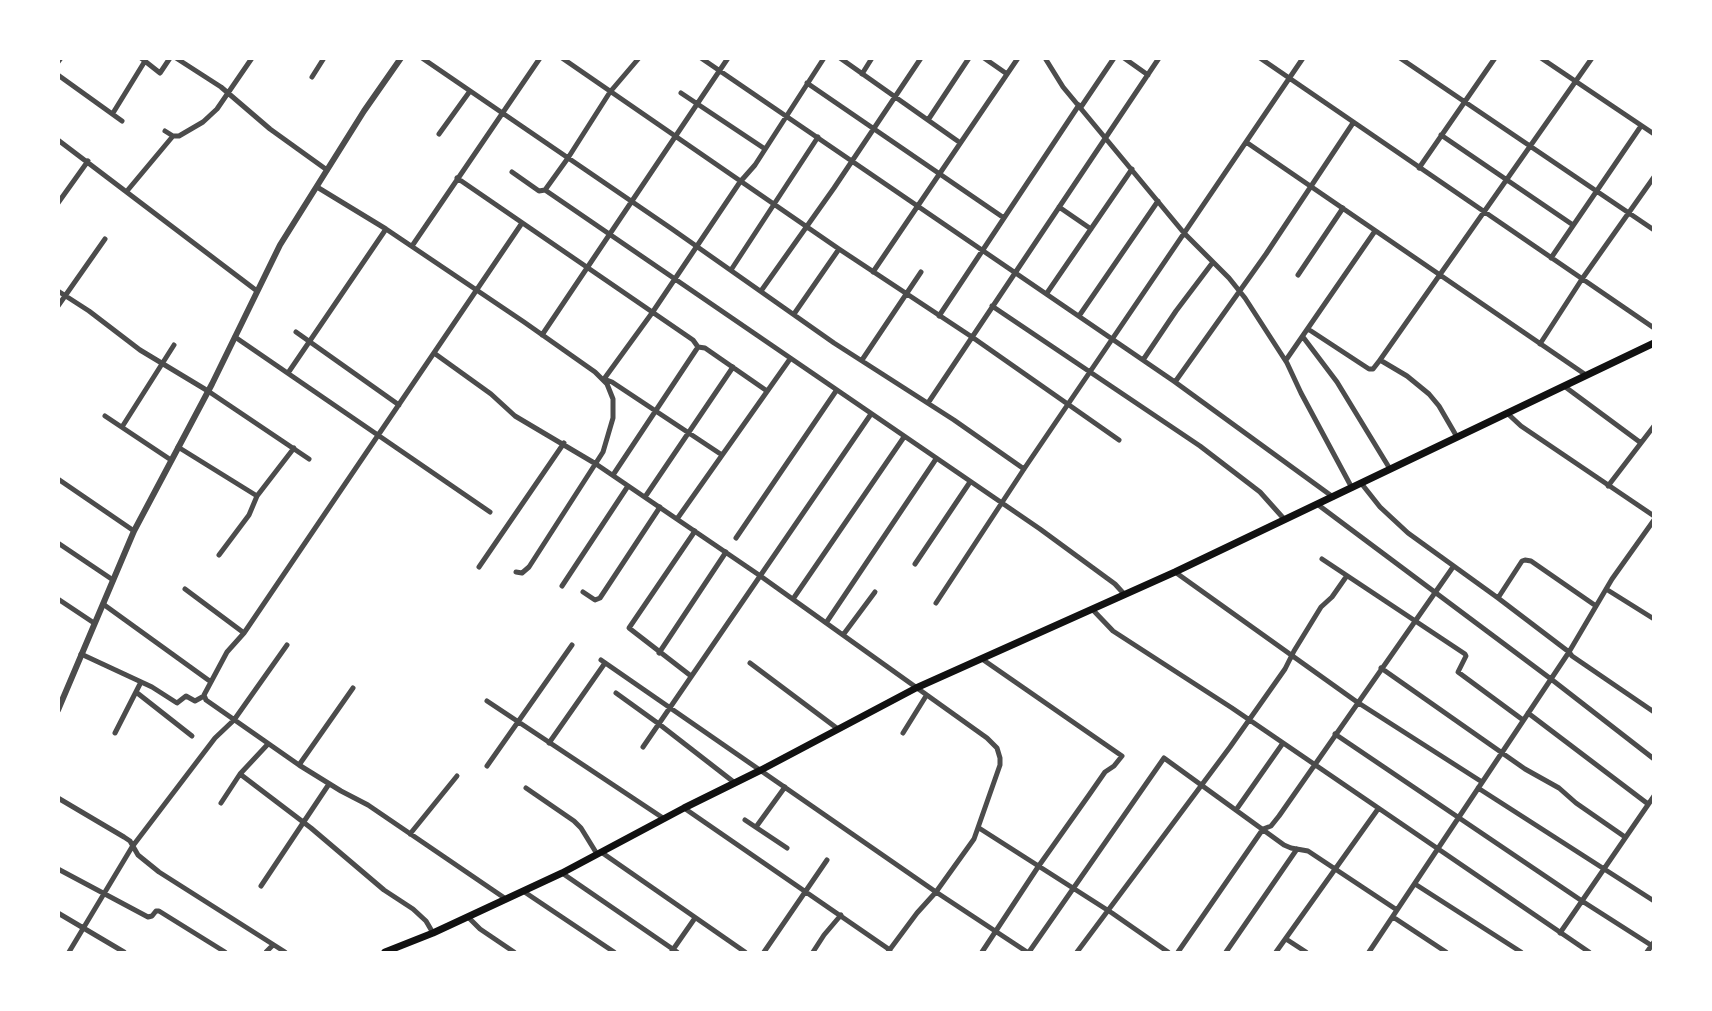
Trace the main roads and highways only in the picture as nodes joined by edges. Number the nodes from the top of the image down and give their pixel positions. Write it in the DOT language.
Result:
graph roads {
  1 [pos="1653,343"];
  2 [pos="385,952"];
  1 -- 2 [label="main road"];
}
